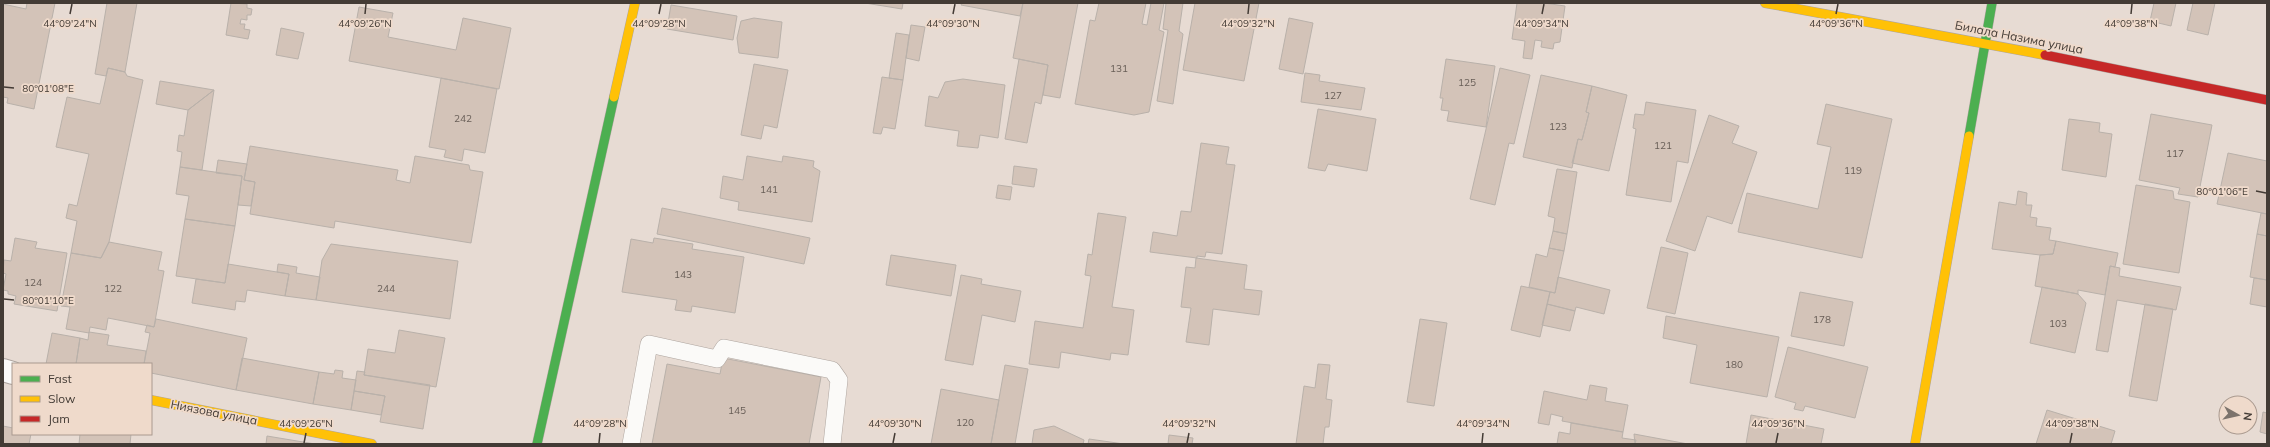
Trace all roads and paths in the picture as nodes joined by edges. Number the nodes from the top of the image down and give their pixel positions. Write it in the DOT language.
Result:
graph roads {
  1 [pos="635,3"];
  2 [pos="1765,3"];
  3 [pos="1992,3"];
  4 [pos="1984,42"];
  5 [pos="2267,100"];
  6 [pos="152,400"];
  7 [pos="372,444"];
  8 [pos="537,444"];
  9 [pos="631,444"];
  10 [pos="832,444"];
  11 [pos="1915,444"];
  1 -- 8 [label="street"];
  2 -- 4 [label="street, Билала Назима улица"];
  3 -- 4 [label="street"];
  4 -- 5 [label="street, Билала Назима улица"];
  4 -- 11 [label="street"];
  6 -- 7 [label="street, Ниязова улица"];
  9 -- 10 [label="lane"];
}
